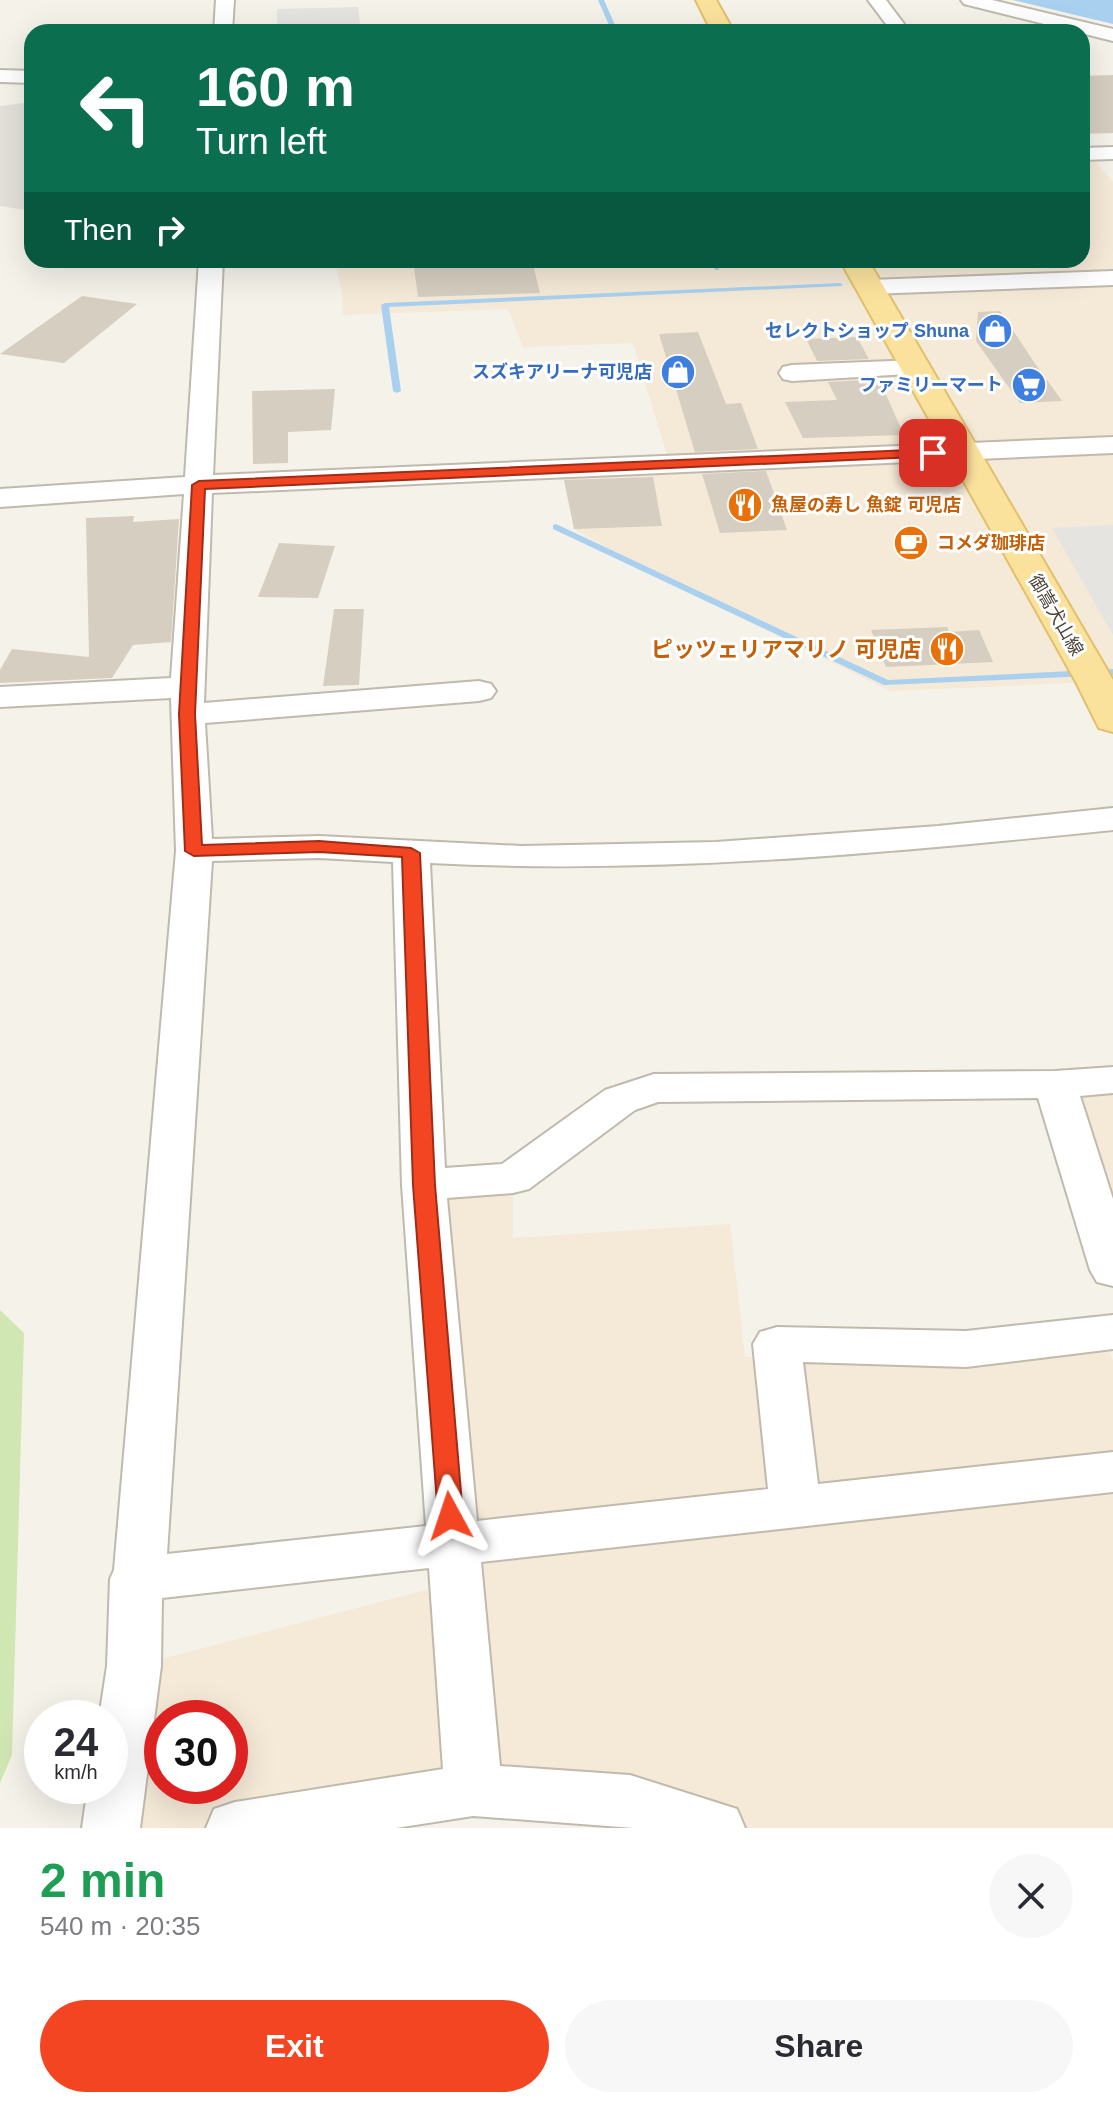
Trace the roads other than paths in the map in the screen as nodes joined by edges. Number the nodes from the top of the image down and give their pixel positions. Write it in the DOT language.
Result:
graph roads {
  1 [pos="225,0"];
  2 [pos="706,0"];
  3 [pos="877,0"];
  4 [pos="970,0"];
  5 [pos="224,24"];
  6 [pos="719,24"];
  7 [pos="895,24"];
  8 [pos="1068,24"];
  9 [pos="1090,29"];
  10 [pos="1113,35"];
  11 [pos="0,76"];
  12 [pos="24,77"];
  13 [pos="1113,153"];
  14 [pos="1090,154"];
  15 [pos="211,268"];
  16 [pos="862,274"];
  17 [pos="1113,278"];
  18 [pos="916,368"];
  19 [pos="792,373"];
  20 [pos="1113,445"];
  21 [pos="961,452"];
  22 [pos="199,485"];
  23 [pos="0,498"];
  24 [pos="479,691"];
  25 [pos="0,697"];
  26 [pos="187,700"];
  27 [pos="1113,720"];
  28 [pos="1113,819"];
  29 [pos="194,851"];
  30 [pos="411,853"];
  31 [pos="1113,1080"];
  32 [pos="1055,1084"];
  33 [pos="424,1185"];
  34 [pos="1113,1270"];
  35 [pos="1113,1332"];
  36 [pos="1113,1472"];
  37 [pos="795,1505"];
  38 [pos="453,1547"];
  39 [pos="136,1579"];
  40 [pos="473,1790"];
  41 [pos="111,1828"];
  42 [pos="235,1828"];
  43 [pos="716,1828"];
  1 -- 5 [label="street"];
  2 -- 6 [label="main road"];
  3 -- 7 [label="street"];
  4 -- 8 [label="street"];
  9 -- 10 [label="street"];
  11 -- 12 [label="street"];
  13 -- 14 [label="street"];
  15 -- 22 [label="street"];
  16 -- 17 [label="street"];
  16 -- 18 [label="main road, 御嵩犬山線"];
  18 -- 19 [label="street"];
  18 -- 21 [label="main road, 御嵩犬山線"];
  20 -- 21 [label="street"];
  21 -- 22 [label="street"];
  21 -- 27 [label="main road, 御嵩犬山線"];
  22 -- 23 [label="street"];
  22 -- 26 [label="street"];
  24 -- 26 [label="street"];
  25 -- 26 [label="street"];
  26 -- 29 [label="street"];
  28 -- 30 [label="street"];
  29 -- 30 [label="street"];
  29 -- 39 [label="street"];
  30 -- 33 [label="street"];
  31 -- 32 [label="street"];
  32 -- 33 [label="street"];
  32 -- 34 [label="street"];
  33 -- 38 [label="street"];
  35 -- 37 [label="street"];
  36 -- 37 [label="street"];
  37 -- 38 [label="street"];
  38 -- 39 [label="street"];
  38 -- 40 [label="street"];
  39 -- 41 [label="street"];
  40 -- 42 [label="street"];
  40 -- 43 [label="street"];
}
